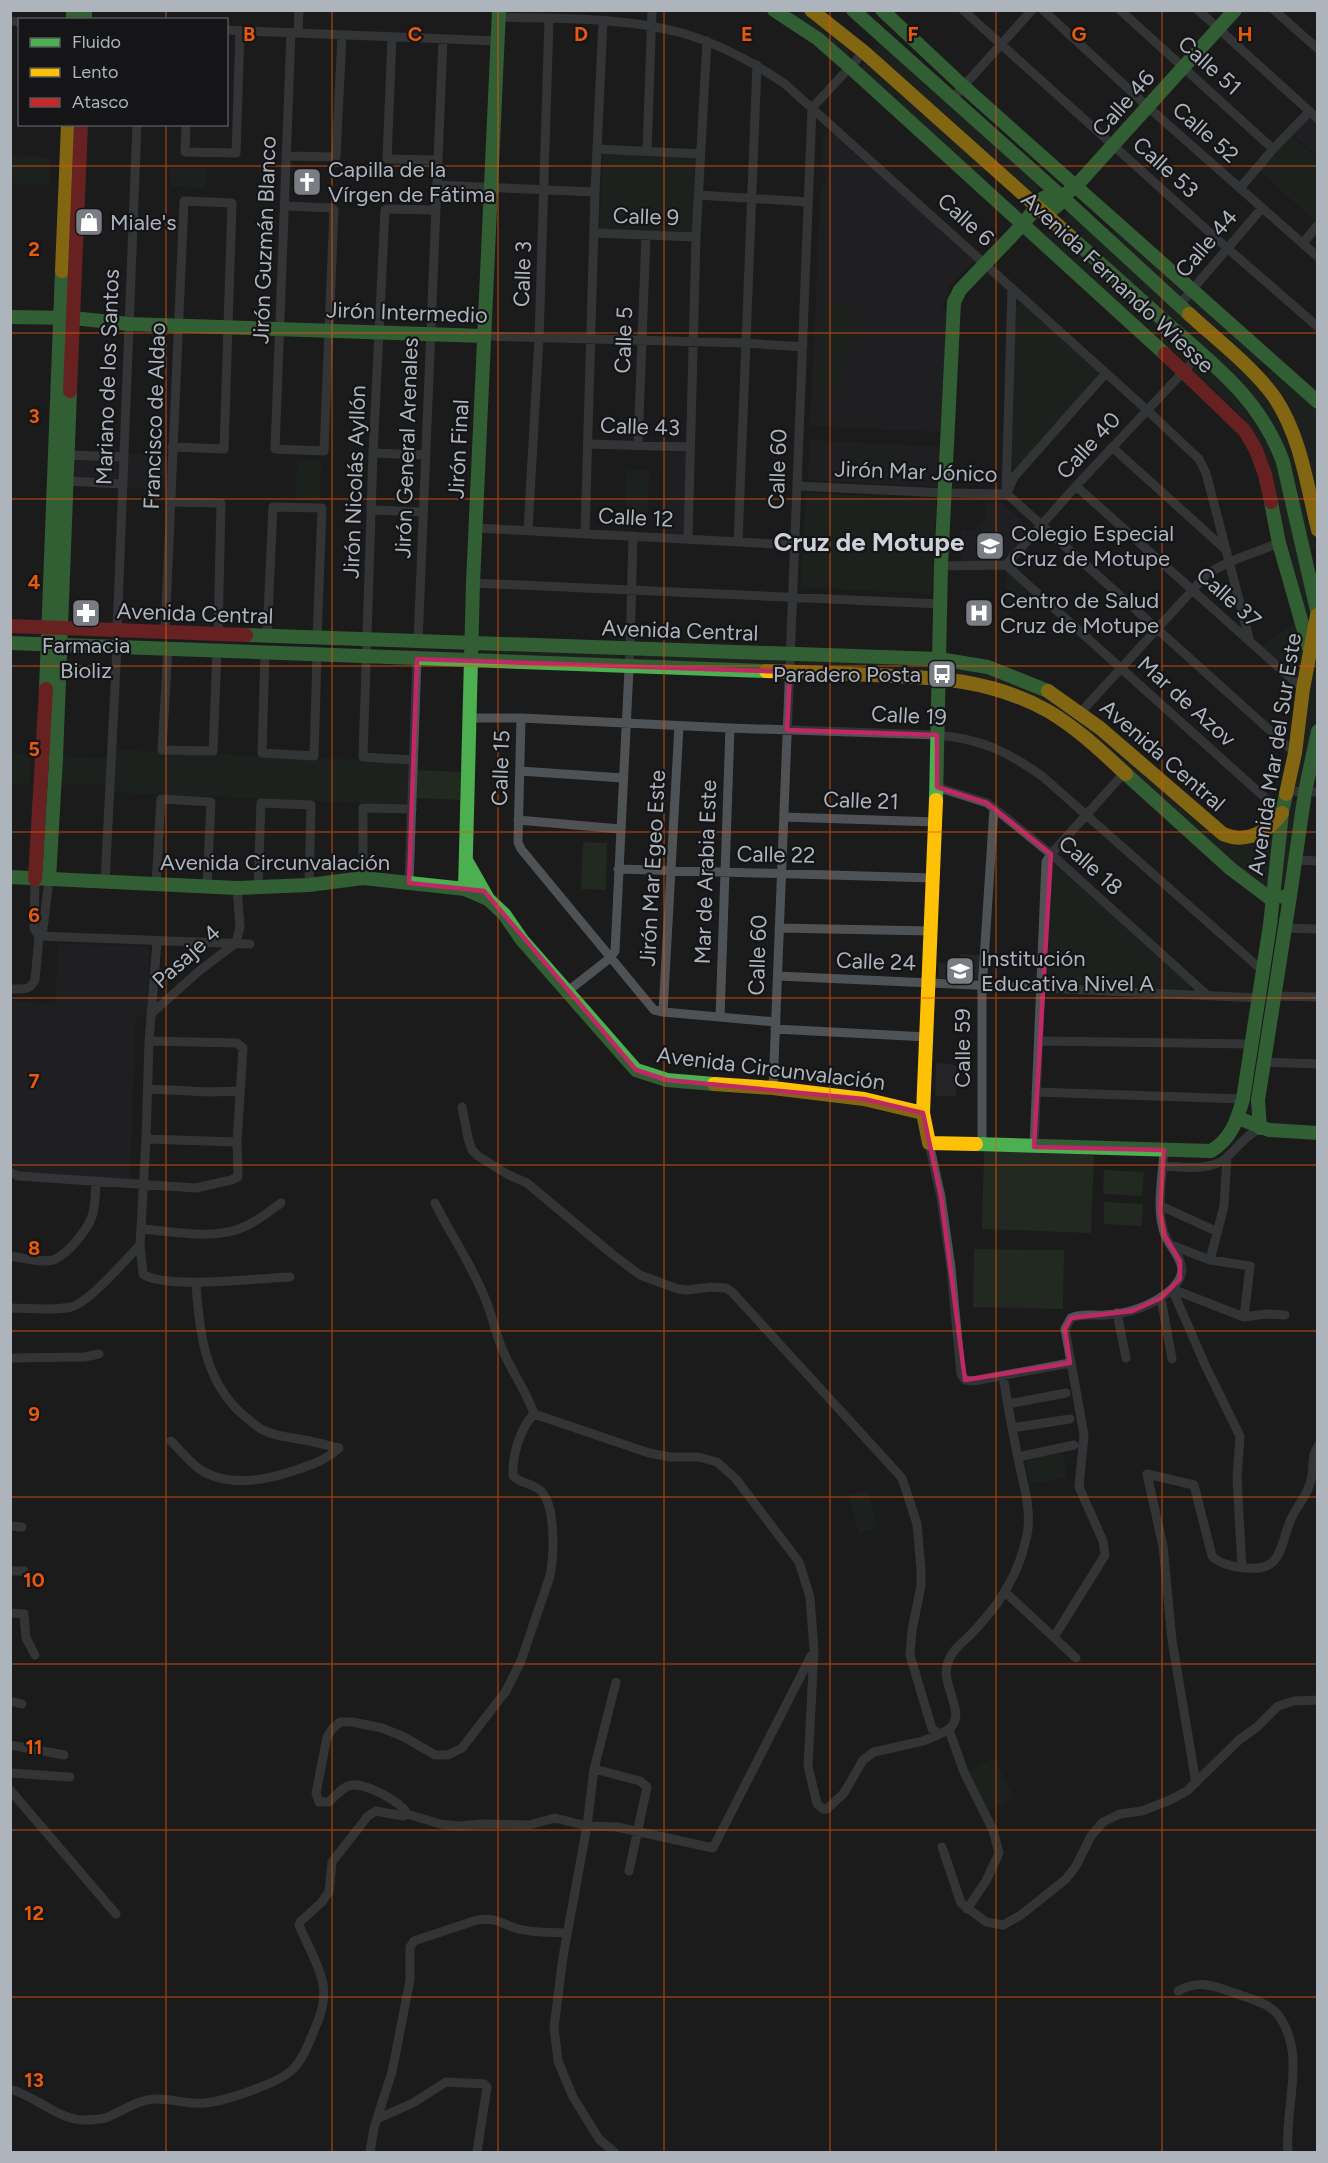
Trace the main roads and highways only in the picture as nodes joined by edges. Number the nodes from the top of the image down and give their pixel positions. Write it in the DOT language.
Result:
graph roads {
  1 [pos="774,10"];
  2 [pos="811,10"];
  3 [pos="853,10"];
  4 [pos="880,10"];
  5 [pos="1235,10"];
  6 [pos="499,14"];
  7 [pos="68,126"];
  8 [pos="81,126"];
  9 [pos="1076,186"];
  10 [pos="1062,197"];
  11 [pos="1037,208"];
  12 [pos="1024,223"];
  13 [pos="10,317"];
  14 [pos="66,318"];
  15 [pos="484,336"];
  16 [pos="1317,402"];
  17 [pos="1317,530"];
  18 [pos="1312,562"];
  19 [pos="1317,615"];
  20 [pos="10,626"];
  21 [pos="55,628"];
  22 [pos="10,643"];
  23 [pos="471,644"];
  24 [pos="54,645"];
  25 [pos="1314,656"];
  26 [pos="939,659"];
  27 [pos="471,662"];
  28 [pos="939,676"];
  29 [pos="1317,731"];
  30 [pos="1311,792"];
  31 [pos="1282,813"];
  32 [pos="466,861"];
  33 [pos="10,878"];
  34 [pos="42,879"];
  35 [pos="465,889"];
  36 [pos="1290,896"];
  37 [pos="488,899"];
  38 [pos="1272,900"];
  39 [pos="1267,997"];
  40 [pos="923,1113"];
  41 [pos="1238,1119"];
  42 [pos="1260,1128"];
  43 [pos="1317,1133"];
  1 -- 12 [label="main road, Avenida Fernando Wiesse"];
  2 -- 11 [label="main road, Avenida Fernando Wiesse"];
  3 -- 10 [label="main road, Avenida Fernando Wiesse"];
  4 -- 9 [label="main road, Avenida Fernando Wiesse"];
  5 -- 9 [label="main road, Calle 46"];
  6 -- 15 [label="main road, Jirón Final"];
  7 -- 14 [label="main road"];
  8 -- 14 [label="main road"];
  9 -- 10 [label="main road, Calle 46"];
  9 -- 16 [label="main road, Avenida Fernando Wiesse"];
  10 -- 11 [label="main road, Calle 46"];
  10 -- 17 [label="main road, Avenida Fernando Wiesse"];
  11 -- 12 [label="main road"];
  11 -- 18 [label="main road, Avenida Fernando Wiesse"];
  12 -- 25 [label="main road, Avenida Fernando Wiesse"];
  12 -- 26 [label="main road"];
  13 -- 14 [label="main road, Jirón Intermedio"];
  14 -- 15 [label="main road, Jirón Intermedio"];
  14 -- 21 [label="main road"];
  14 -- 21 [label="main road"];
  15 -- 23 [label="main road, Jirón Final"];
  18 -- 19 [label="main road, Avenida Fernando Wiesse"];
  19 -- 25 [label="main road, Avenida Mar del Sur Este"];
  20 -- 21 [label="main road, Avenida Central"];
  21 -- 23 [label="main road, Avenida Central"];
  21 -- 24 [label="main road"];
  22 -- 24 [label="main road, Avenida Central"];
  23 -- 26 [label="main road, Avenida Central"];
  23 -- 27 [label="main road, Jirón Final"];
  24 -- 27 [label="main road, Avenida Central"];
  24 -- 34 [label="main road"];
  25 -- 31 [label="main road, Avenida Mar del Sur Este"];
  26 -- 28 [label="main road"];
  26 -- 31 [label="main road, Avenida Central"];
  27 -- 28 [label="main road, Avenida Central"];
  27 -- 32 [label="main road, Jirón Final"];
  28 -- 38 [label="main road, Avenida Central"];
  28 -- 40 [label="main road"];
  29 -- 30 [label="main road, Avenida Mar del Sur Este"];
  30 -- 36 [label="main road, Avenida Mar del Sur Este"];
  31 -- 38 [label="main road, Avenida Mar del Sur Este"];
  32 -- 35 [label="main road, Jirón Final"];
  32 -- 37 [label="main road"];
  33 -- 34 [label="main road, Avenida Circunvalación"];
  34 -- 35 [label="main road, Avenida Circunvalación"];
  35 -- 37 [label="main road, Avenida Circunvalación"];
  36 -- 38 [label="main road, Avenida Mar del Sur Este"];
  36 -- 39 [label="main road, Avenida Mar del Sur Este"];
  37 -- 40 [label="main road, Avenida Circunvalación"];
  38 -- 39 [label="main road, Avenida Mar del Sur Este"];
  39 -- 41 [label="main road, Avenida Mar del Sur Este"];
  39 -- 42 [label="main road, Avenida Mar del Sur Este"];
  40 -- 41 [label="main road"];
  41 -- 42 [label="main road"];
  42 -- 43 [label="main road"];
}
